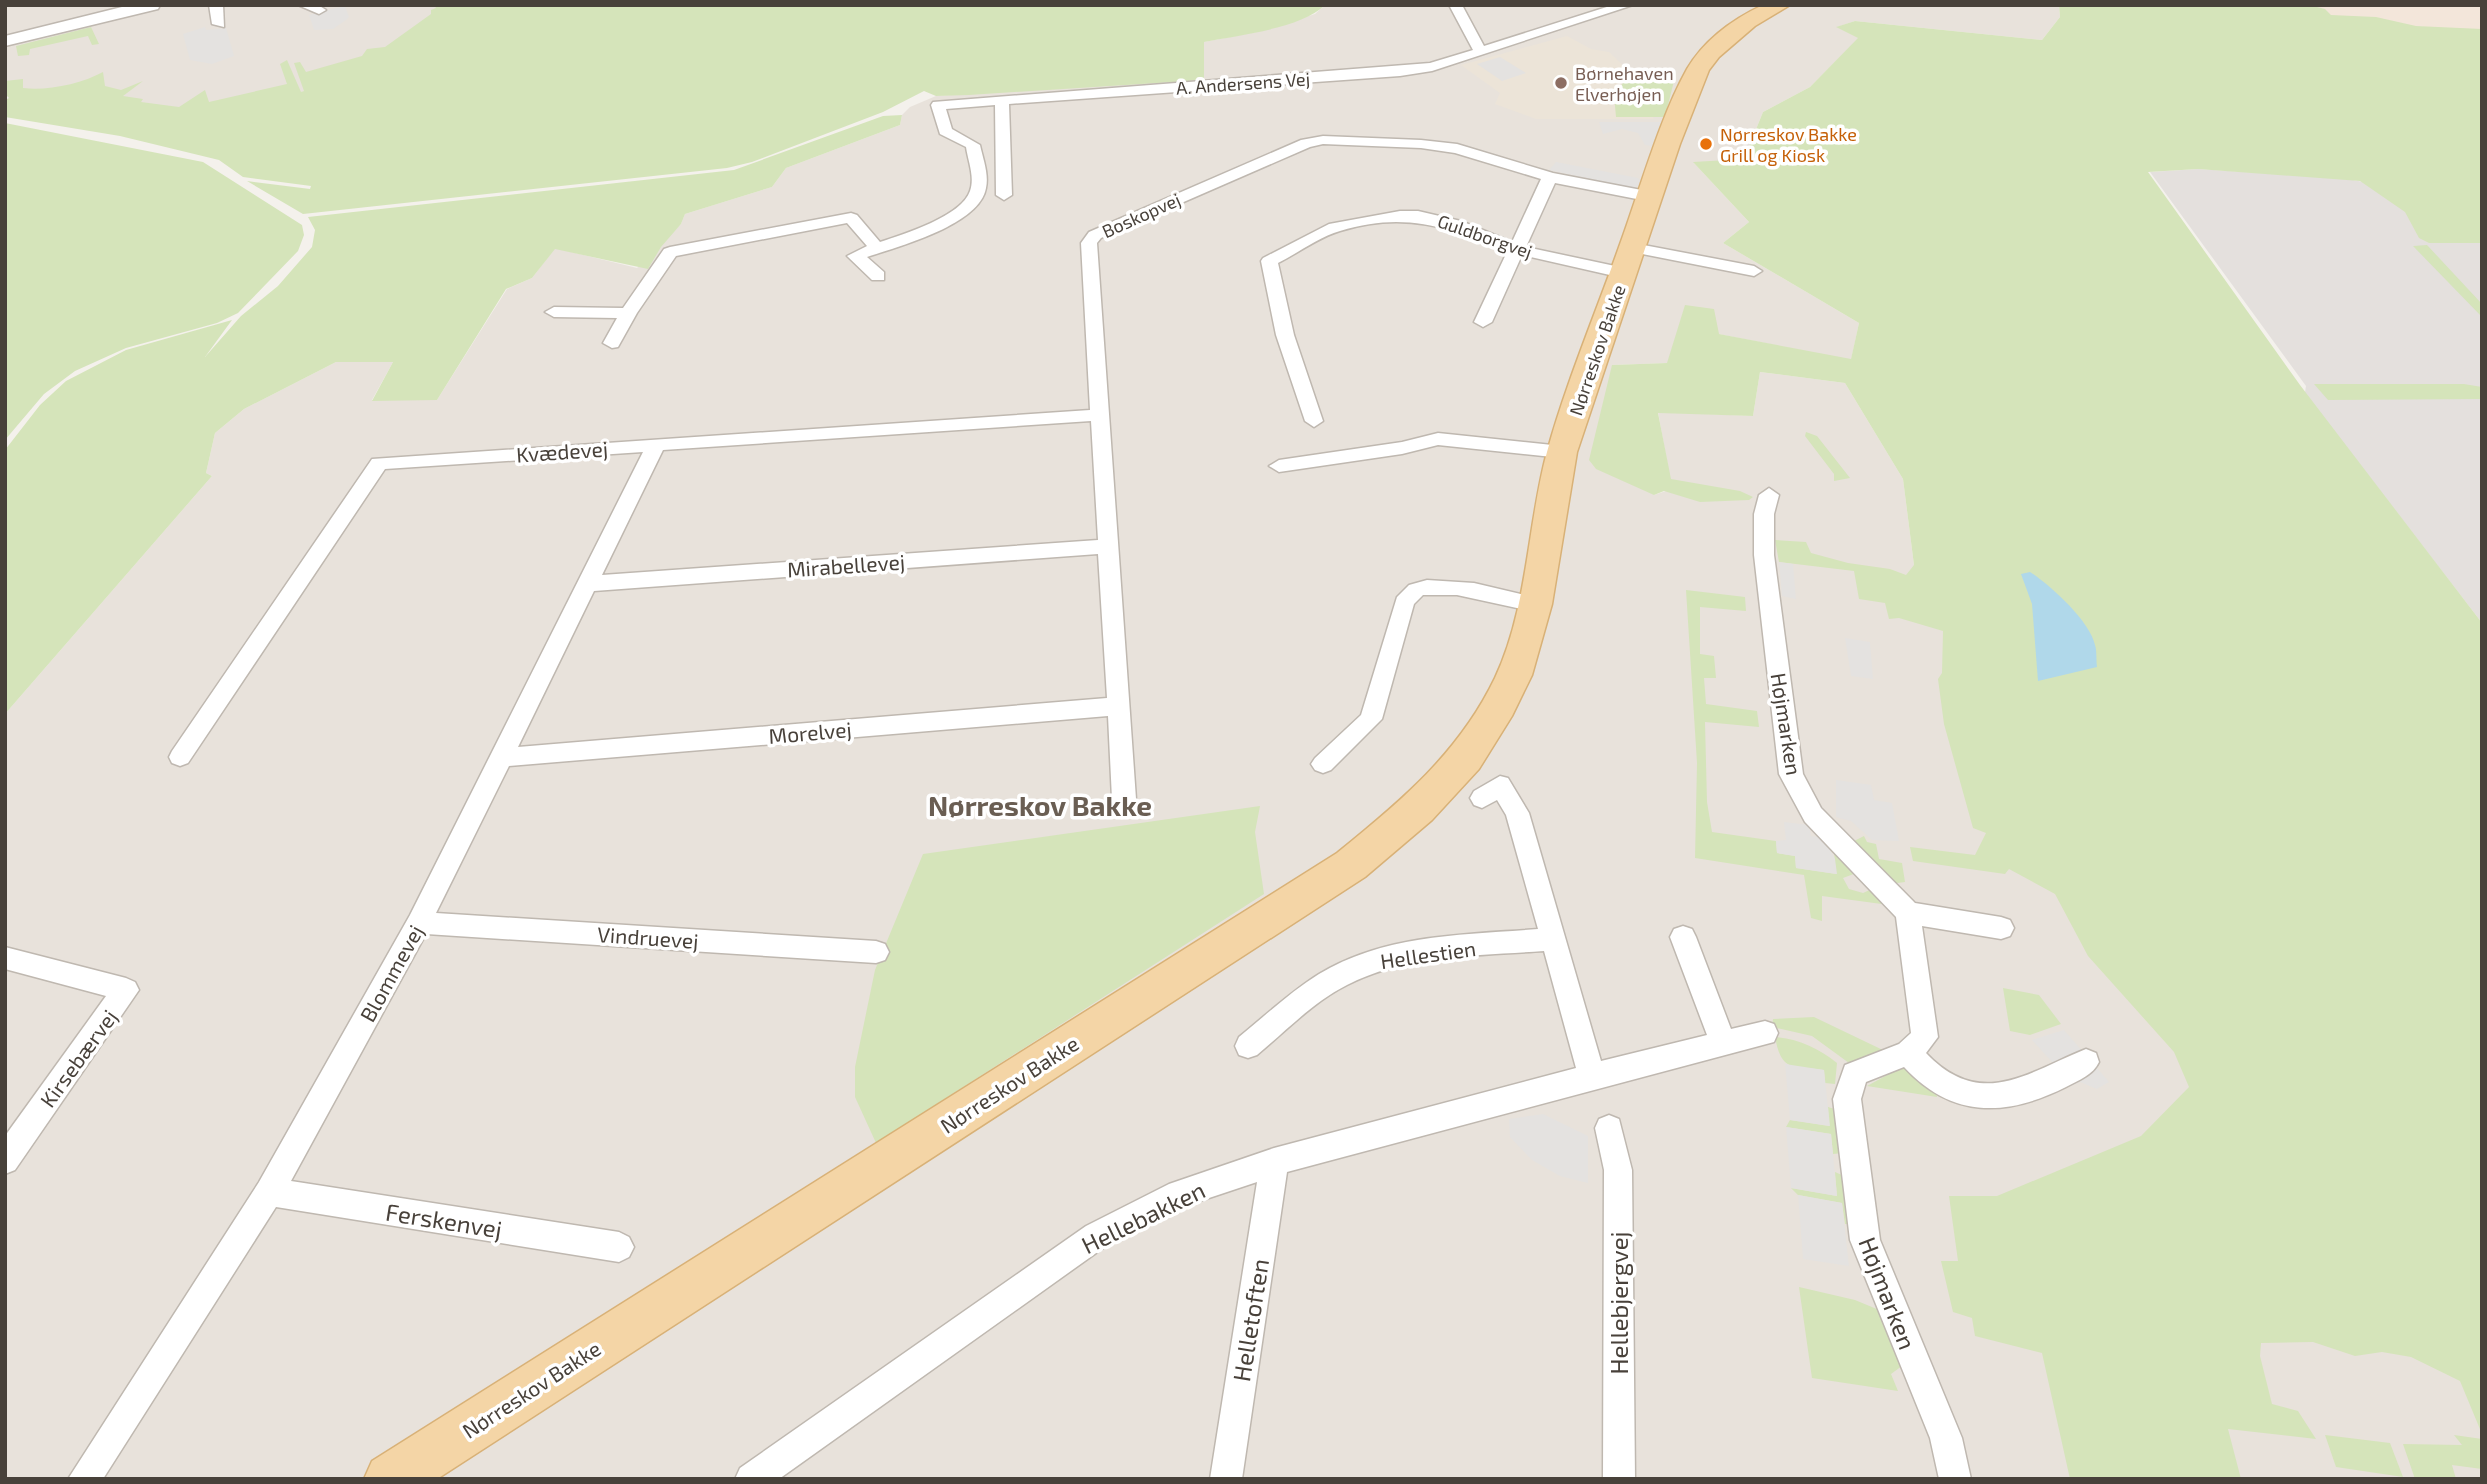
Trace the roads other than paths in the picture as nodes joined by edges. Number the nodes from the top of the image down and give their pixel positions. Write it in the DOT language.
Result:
graph roads {
  1 [pos="152,5"];
  2 [pos="216,5"];
  3 [pos="304,5"];
  4 [pos="1455,5"];
  5 [pos="1627,5"];
  6 [pos="1780,5"];
  7 [pos="319,10"];
  8 [pos="219,24"];
  9 [pos="5,41"];
  10 [pos="1481,52"];
  11 [pos="1002,100"];
  12 [pos="1550,177"];
  13 [pos="1004,195"];
  14 [pos="1652,197"];
  15 [pos="877,248"];
  16 [pos="1515,249"];
  17 [pos="1628,261"];
  18 [pos="1754,271"];
  19 [pos="878,276"];
  20 [pos="554,312"];
  21 [pos="628,313"];
  22 [pos="1483,322"];
  23 [pos="611,343"];
  24 [pos="1099,415"];
  25 [pos="1314,421"];
  26 [pos="656,444"];
  27 [pos="1562,452"];
  28 [pos="1279,466"];
  29 [pos="1769,495"];
  30 [pos="1107,546"];
  31 [pos="585,584"];
  32 [pos="1535,604"];
  33 [pos="1119,706"];
  34 [pos="502,757"];
  35 [pos="180,758"];
  36 [pos="1323,764"];
  37 [pos="1124,799"];
  38 [pos="1482,799"];
  39 [pos="1908,913"];
  40 [pos="419,923"];
  41 [pos="2001,928"];
  42 [pos="1683,937"];
  43 [pos="1552,939"];
  44 [pos="876,952"];
  45 [pos="5,958"];
  46 [pos="1765,1033"];
  47 [pos="1723,1043"];
  48 [pos="1248,1046"];
  49 [pos="1908,1053"];
  50 [pos="2085,1062"];
  51 [pos="1592,1076"];
  52 [pos="1609,1128"];
  53 [pos="5,1160"];
  54 [pos="1274,1162"];
  55 [pos="269,1192"];
  56 [pos="619,1247"];
  57 [pos="84,1479"];
  58 [pos="390,1479"];
  59 [pos="751,1479"];
  60 [pos="1226,1479"];
  61 [pos="1619,1479"];
  62 [pos="1955,1479"];
  1 -- 9 [label="street"];
  2 -- 8 [label="street"];
  3 -- 7 [label="street"];
  4 -- 10 [label="street"];
  5 -- 10 [label="street, A. Andersens Vej"];
  6 -- 14 [label="main road, Nørreskov Bakke"];
  10 -- 11 [label="street, A. Andersens Vej"];
  11 -- 13 [label="street"];
  11 -- 15 [label="street, A. Andersens Vej"];
  12 -- 14 [label="street, Boskopvej"];
  12 -- 16 [label="street"];
  12 -- 24 [label="street, Boskopvej"];
  14 -- 17 [label="main road, Nørreskov Bakke"];
  15 -- 19 [label="street, A. Andersens Vej"];
  15 -- 21 [label="street"];
  16 -- 17 [label="street, Guldborgvej"];
  16 -- 22 [label="street"];
  16 -- 25 [label="street, Guldborgvej"];
  17 -- 18 [label="street"];
  17 -- 27 [label="main road, Nørreskov Bakke"];
  20 -- 21 [label="street"];
  21 -- 23 [label="street"];
  24 -- 26 [label="street, Kvædevej"];
  24 -- 30 [label="street, Boskopvej"];
  26 -- 31 [label="street, Blommevej"];
  26 -- 35 [label="street, Kvædevej"];
  27 -- 28 [label="street"];
  27 -- 32 [label="main road, Nørreskov Bakke"];
  29 -- 39 [label="street, Højmarken"];
  30 -- 31 [label="street, Mirabellevej"];
  30 -- 33 [label="street, Boskopvej"];
  31 -- 34 [label="street, Blommevej"];
  32 -- 36 [label="street"];
  32 -- 58 [label="main road, Nørreskov Bakke"];
  33 -- 34 [label="street, Morelvej"];
  33 -- 37 [label="street, Boskopvej"];
  34 -- 40 [label="street, Blommevej"];
  38 -- 43 [label="street"];
  39 -- 41 [label="street"];
  39 -- 49 [label="street"];
  40 -- 44 [label="street, Vindruevej"];
  40 -- 55 [label="street, Blommevej"];
  42 -- 47 [label="street"];
  43 -- 48 [label="street, Hellestien"];
  43 -- 51 [label="street"];
  45 -- 53 [label="street, Kirsebærvej"];
  46 -- 47 [label="street"];
  47 -- 51 [label="street"];
  49 -- 50 [label="street"];
  49 -- 62 [label="street, Højmarken"];
  51 -- 54 [label="street, Hellebakken"];
  52 -- 61 [label="street, Hellebjergvej"];
  54 -- 59 [label="street, Hellebakken"];
  54 -- 60 [label="street, Helletoften"];
  55 -- 56 [label="street, Ferskenvej"];
  55 -- 57 [label="street, Blommevej"];
}
